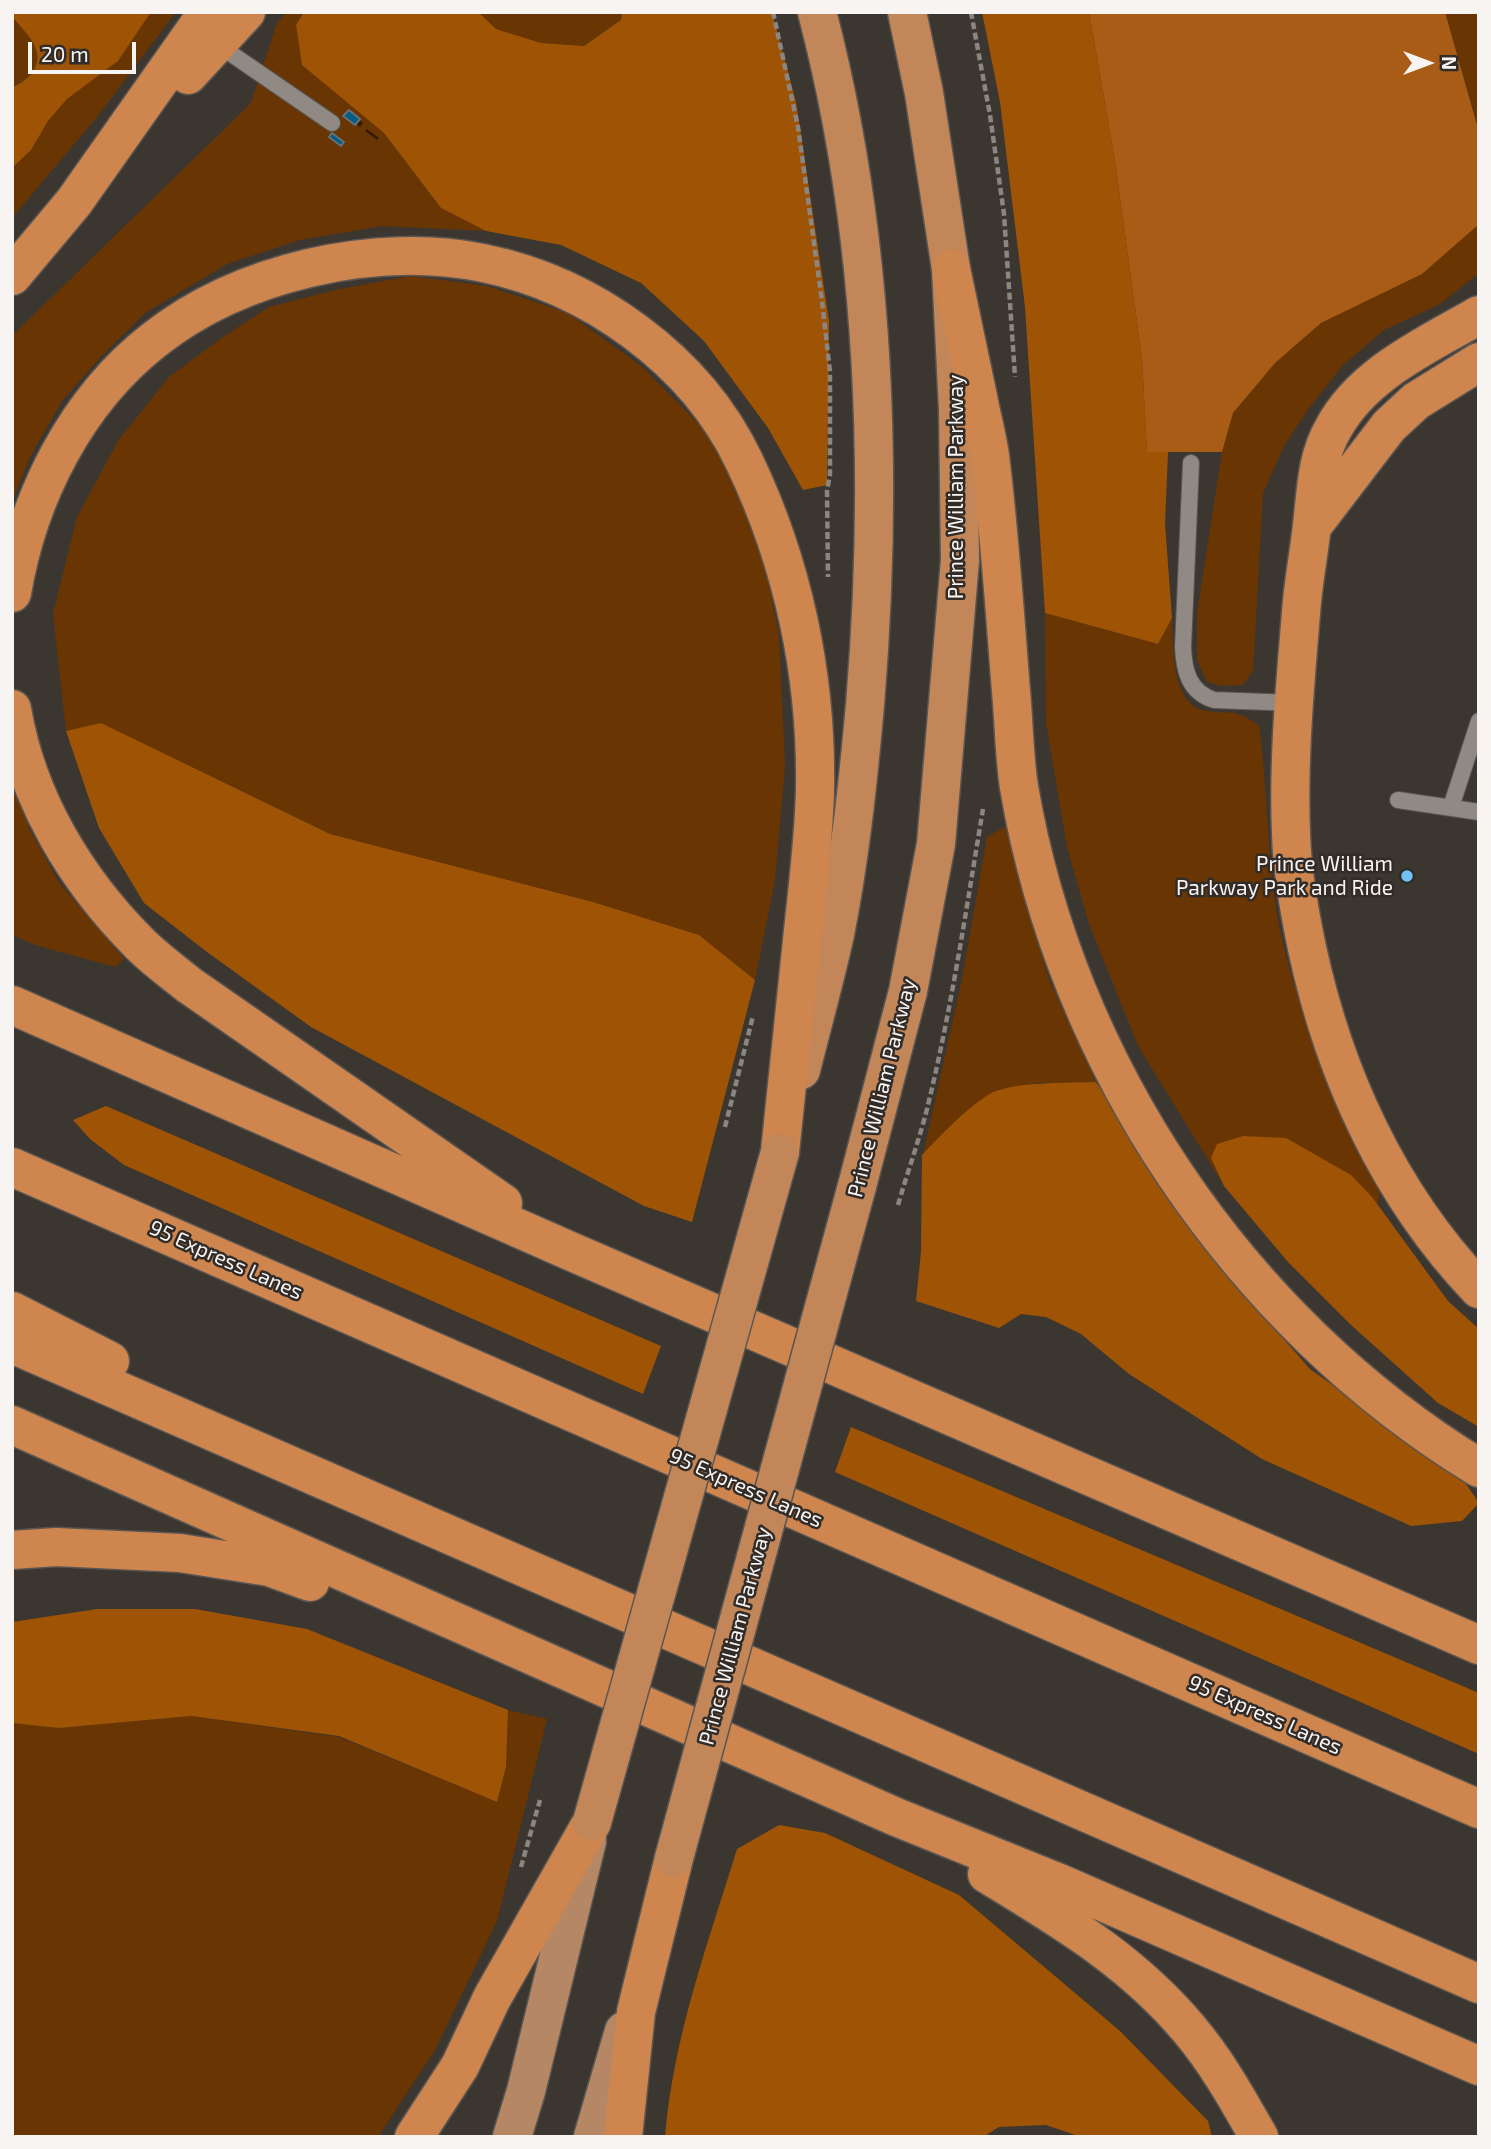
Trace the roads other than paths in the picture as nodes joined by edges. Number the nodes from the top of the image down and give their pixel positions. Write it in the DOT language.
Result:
graph roads {
  1 [pos="246,12"];
  2 [pos="817,12"];
  3 [pos="907,12"];
  4 [pos="212,28"];
  5 [pos="332,123"];
  6 [pos="951,269"];
  7 [pos="12,276"];
  8 [pos="1479,315"];
  9 [pos="1479,362"];
  10 [pos="1430,392"];
  11 [pos="1479,396"];
  12 [pos="1191,463"];
  13 [pos="1312,525"];
  14 [pos="12,593"];
  15 [pos="1294,703"];
  16 [pos="12,709"];
  17 [pos="1479,721"];
  18 [pos="1398,800"];
  19 [pos="1451,807"];
  20 [pos="1479,811"];
  21 [pos="12,1005"];
  22 [pos="780,1152"];
  23 [pos="12,1167"];
  24 [pos="570,1251"];
  25 [pos="1479,1289"];
  26 [pos="12,1311"];
  27 [pos="12,1344"];
  28 [pos="12,1425"];
  29 [pos="1479,1468"];
  30 [pos="474,1545"];
  31 [pos="12,1550"];
  32 [pos="1479,1645"];
  33 [pos="518,1650"];
  34 [pos="1479,1809"];
  35 [pos="896,1817"];
  36 [pos="592,1822"];
  37 [pos="674,1858"];
  38 [pos="1479,1984"];
  39 [pos="1479,2066"];
  40 [pos="414,2137"];
  41 [pos="512,2137"];
  42 [pos="593,2137"];
  43 [pos="623,2137"];
  44 [pos="1259,2137"];
  1 -- 4 [label="highway"];
  2 -- 22 [label="highway"];
  3 -- 6 [label="highway, Prince William Parkway"];
  4 -- 5 [label="lane"];
  4 -- 7 [label="highway"];
  6 -- 29 [label="highway"];
  6 -- 37 [label="highway, Prince William Parkway, bridge"];
  8 -- 13 [label="highway"];
  9 -- 10 [label="highway"];
  10 -- 11 [label="highway"];
  10 -- 13 [label="highway"];
  12 -- 15 [label="lane"];
  13 -- 15 [label="highway"];
  14 -- 22 [label="highway"];
  15 -- 25 [label="highway"];
  16 -- 24 [label="highway"];
  17 -- 19 [label="lane"];
  18 -- 19 [label="lane"];
  19 -- 20 [label="lane"];
  21 -- 24 [label="highway"];
  22 -- 36 [label="highway, bridge"];
  23 -- 34 [label="highway, 95 Express Lanes"];
  24 -- 32 [label="highway"];
  26 -- 30 [label="highway"];
  27 -- 30 [label="highway"];
  28 -- 33 [label="highway"];
  30 -- 38 [label="highway"];
  31 -- 33 [label="highway"];
  33 -- 35 [label="highway"];
  35 -- 39 [label="highway"];
  35 -- 44 [label="highway"];
  36 -- 40 [label="highway"];
  36 -- 41 [label="main road"];
  37 -- 42 [label="main road, Prince William Parkway"];
  37 -- 43 [label="highway"];
}
